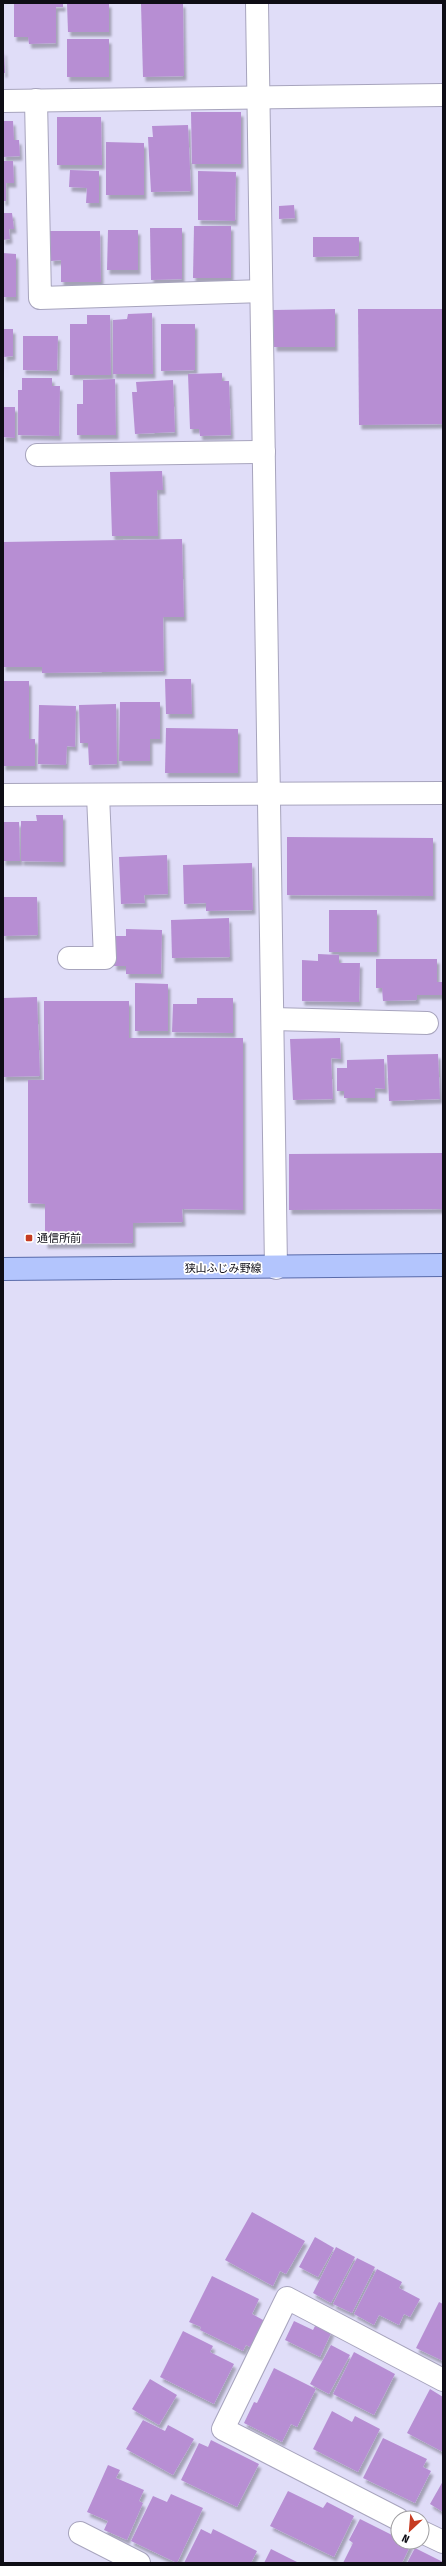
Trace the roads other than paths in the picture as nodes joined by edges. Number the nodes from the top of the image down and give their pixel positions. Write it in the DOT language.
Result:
graph roads {
  1 [pos="257,3"];
  2 [pos="443,95"];
  3 [pos="258,98"];
  4 [pos="36,100"];
  5 [pos="3,101"];
  6 [pos="261,291"];
  7 [pos="264,452"];
  8 [pos="37,455"];
  9 [pos="443,793"];
  10 [pos="271,794"];
  11 [pos="3,795"];
  12 [pos="98,795"];
  13 [pos="69,958"];
  14 [pos="273,1020"];
  15 [pos="427,1023"];
  16 [pos="443,1265"];
  17 [pos="276,1268"];
  18 [pos="3,1269"];
  19 [pos="443,2380"];
  20 [pos="390,2515"];
  21 [pos="80,2533"];
  22 [pos="430,2536"];
  23 [pos="443,2542"];
  24 [pos="139,2563"];
  1 -- 3 [label="street"];
  2 -- 3 [label="street"];
  3 -- 4 [label="street"];
  3 -- 6 [label="street"];
  4 -- 5 [label="street"];
  4 -- 6 [label="street"];
  6 -- 7 [label="street"];
  7 -- 8 [label="street"];
  7 -- 10 [label="street"];
  9 -- 10 [label="street"];
  10 -- 12 [label="street"];
  10 -- 14 [label="street"];
  11 -- 12 [label="street"];
  12 -- 13 [label="street"];
  14 -- 15 [label="street"];
  14 -- 17 [label="street"];
  16 -- 17 [label="main road, 狭山ふじみ野線"];
  17 -- 18 [label="main road, 狭山ふじみ野線"];
  19 -- 20 [label="street"];
  21 -- 24 [label="street"];
  22 -- 23 [label="street"];
}
